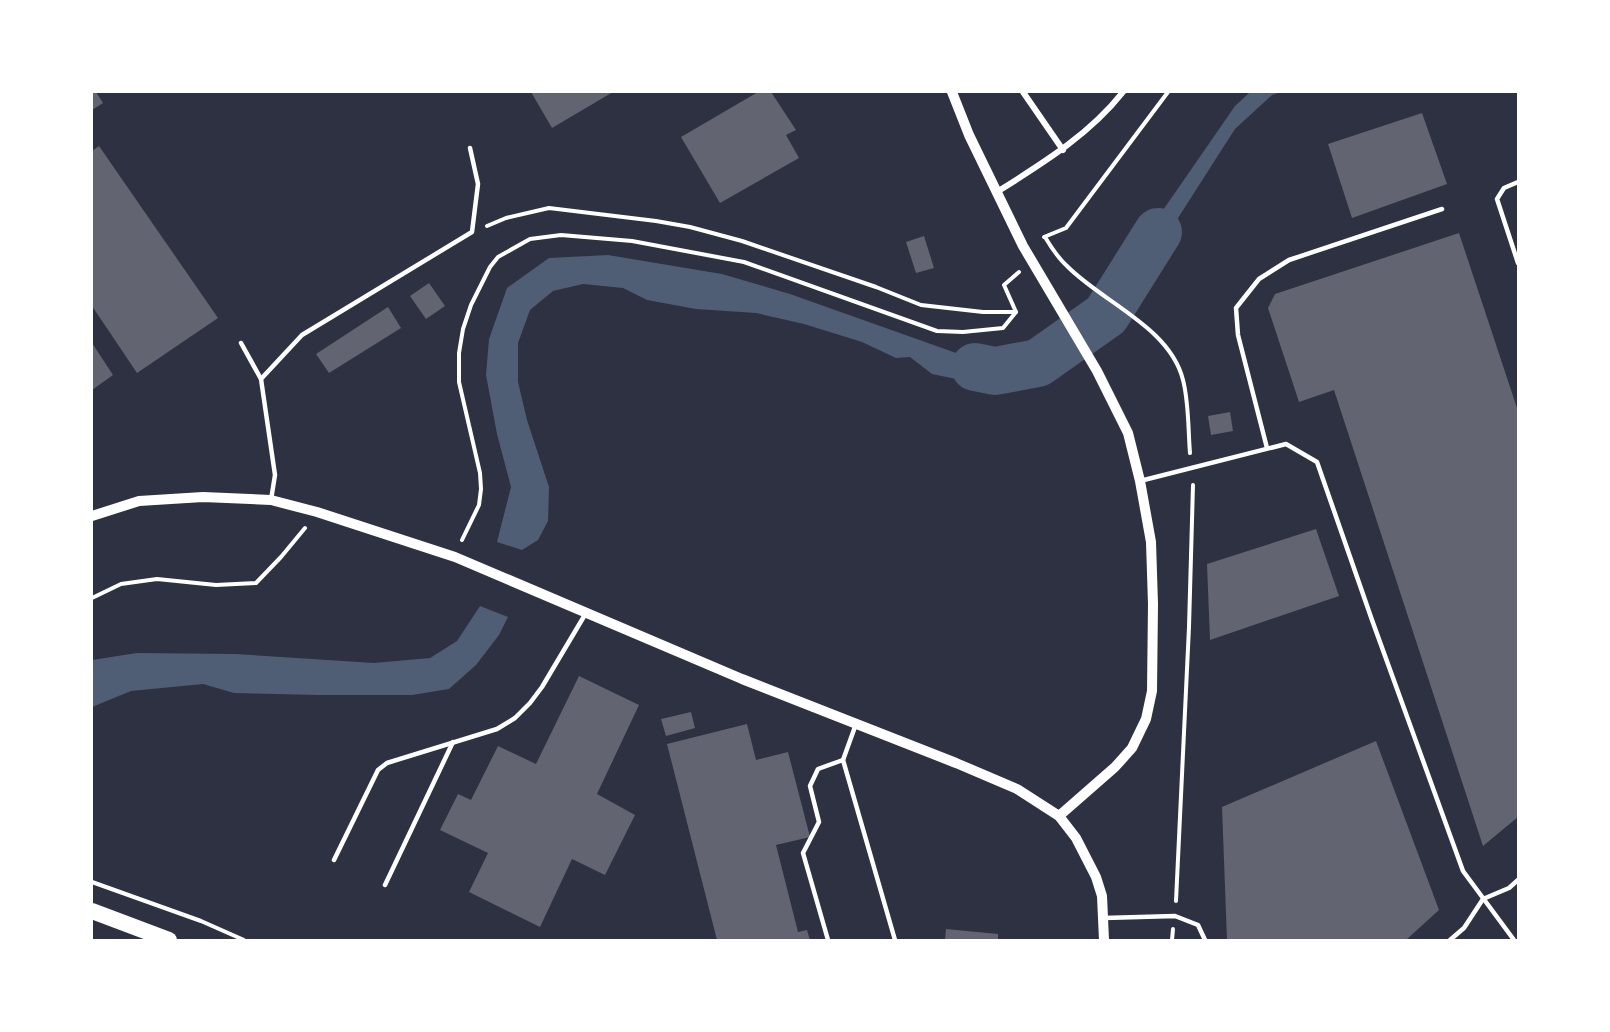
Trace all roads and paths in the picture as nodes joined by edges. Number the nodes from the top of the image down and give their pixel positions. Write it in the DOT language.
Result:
graph roads {
  1 [pos="952,92"];
  2 [pos="1023,92"];
  3 [pos="1123,92"];
  4 [pos="1168,92"];
  5 [pos="470,148"];
  6 [pos="1063,150"];
  7 [pos="1518,182"];
  8 [pos="997,192"];
  9 [pos="1442,208"];
  10 [pos="472,232"];
  11 [pos="1031,262"];
  12 [pos="1518,263"];
  13 [pos="1016,312"];
  14 [pos="241,343"];
  15 [pos="261,379"];
  16 [pos="1267,448"];
  17 [pos="1190,453"];
  18 [pos="1140,481"];
  19 [pos="1193,485"];
  20 [pos="271,500"];
  21 [pos="317,512"];
  22 [pos="92,516"];
  23 [pos="454,557"];
  24 [pos="92,598"];
  25 [pos="586,613"];
  26 [pos="856,724"];
  27 [pos="453,742"];
  28 [pos="843,760"];
  29 [pos="1059,816"];
  30 [pos="334,860"];
  31 [pos="1518,880"];
  32 [pos="92,882"];
  33 [pos="386,885"];
  34 [pos="1484,899"];
  35 [pos="92,911"];
  36 [pos="1175,916"];
  37 [pos="1104,918"];
  38 [pos="168,940"];
  39 [pos="244,940"];
  40 [pos="828,940"];
  41 [pos="895,940"];
  42 [pos="1104,940"];
  43 [pos="1172,940"];
  44 [pos="1205,940"];
  45 [pos="1450,940"];
  46 [pos="1514,940"];
  1 -- 8 [label="street"];
  2 -- 6 [label="street"];
  3 -- 6 [label="street"];
  4 -- 17 [label="path"];
  5 -- 10 [label="lane"];
  6 -- 8 [label="street"];
  7 -- 12 [label="lane"];
  8 -- 11 [label="street"];
  9 -- 16 [label="lane"];
  10 -- 13 [label="path"];
  10 -- 15 [label="lane"];
  11 -- 13 [label="path"];
  11 -- 18 [label="street"];
  13 -- 23 [label="path"];
  14 -- 15 [label="lane"];
  15 -- 20 [label="lane"];
  16 -- 18 [label="lane"];
  16 -- 34 [label="lane"];
  18 -- 29 [label="street"];
  19 -- 36 [label="path"];
  20 -- 21 [label="street"];
  20 -- 22 [label="street"];
  21 -- 23 [label="street"];
  21 -- 24 [label="path"];
  23 -- 25 [label="street"];
  25 -- 26 [label="street"];
  25 -- 27 [label="lane"];
  26 -- 28 [label="lane"];
  26 -- 29 [label="street"];
  27 -- 30 [label="lane"];
  27 -- 33 [label="lane"];
  28 -- 40 [label="lane"];
  28 -- 41 [label="lane"];
  29 -- 37 [label="street"];
  31 -- 34 [label="lane"];
  32 -- 39 [label="path"];
  34 -- 45 [label="lane"];
  34 -- 46 [label="lane"];
  35 -- 38 [label="highway"];
  36 -- 37 [label="lane"];
  36 -- 43 [label="path"];
  36 -- 44 [label="lane"];
  37 -- 42 [label="street"];
}
